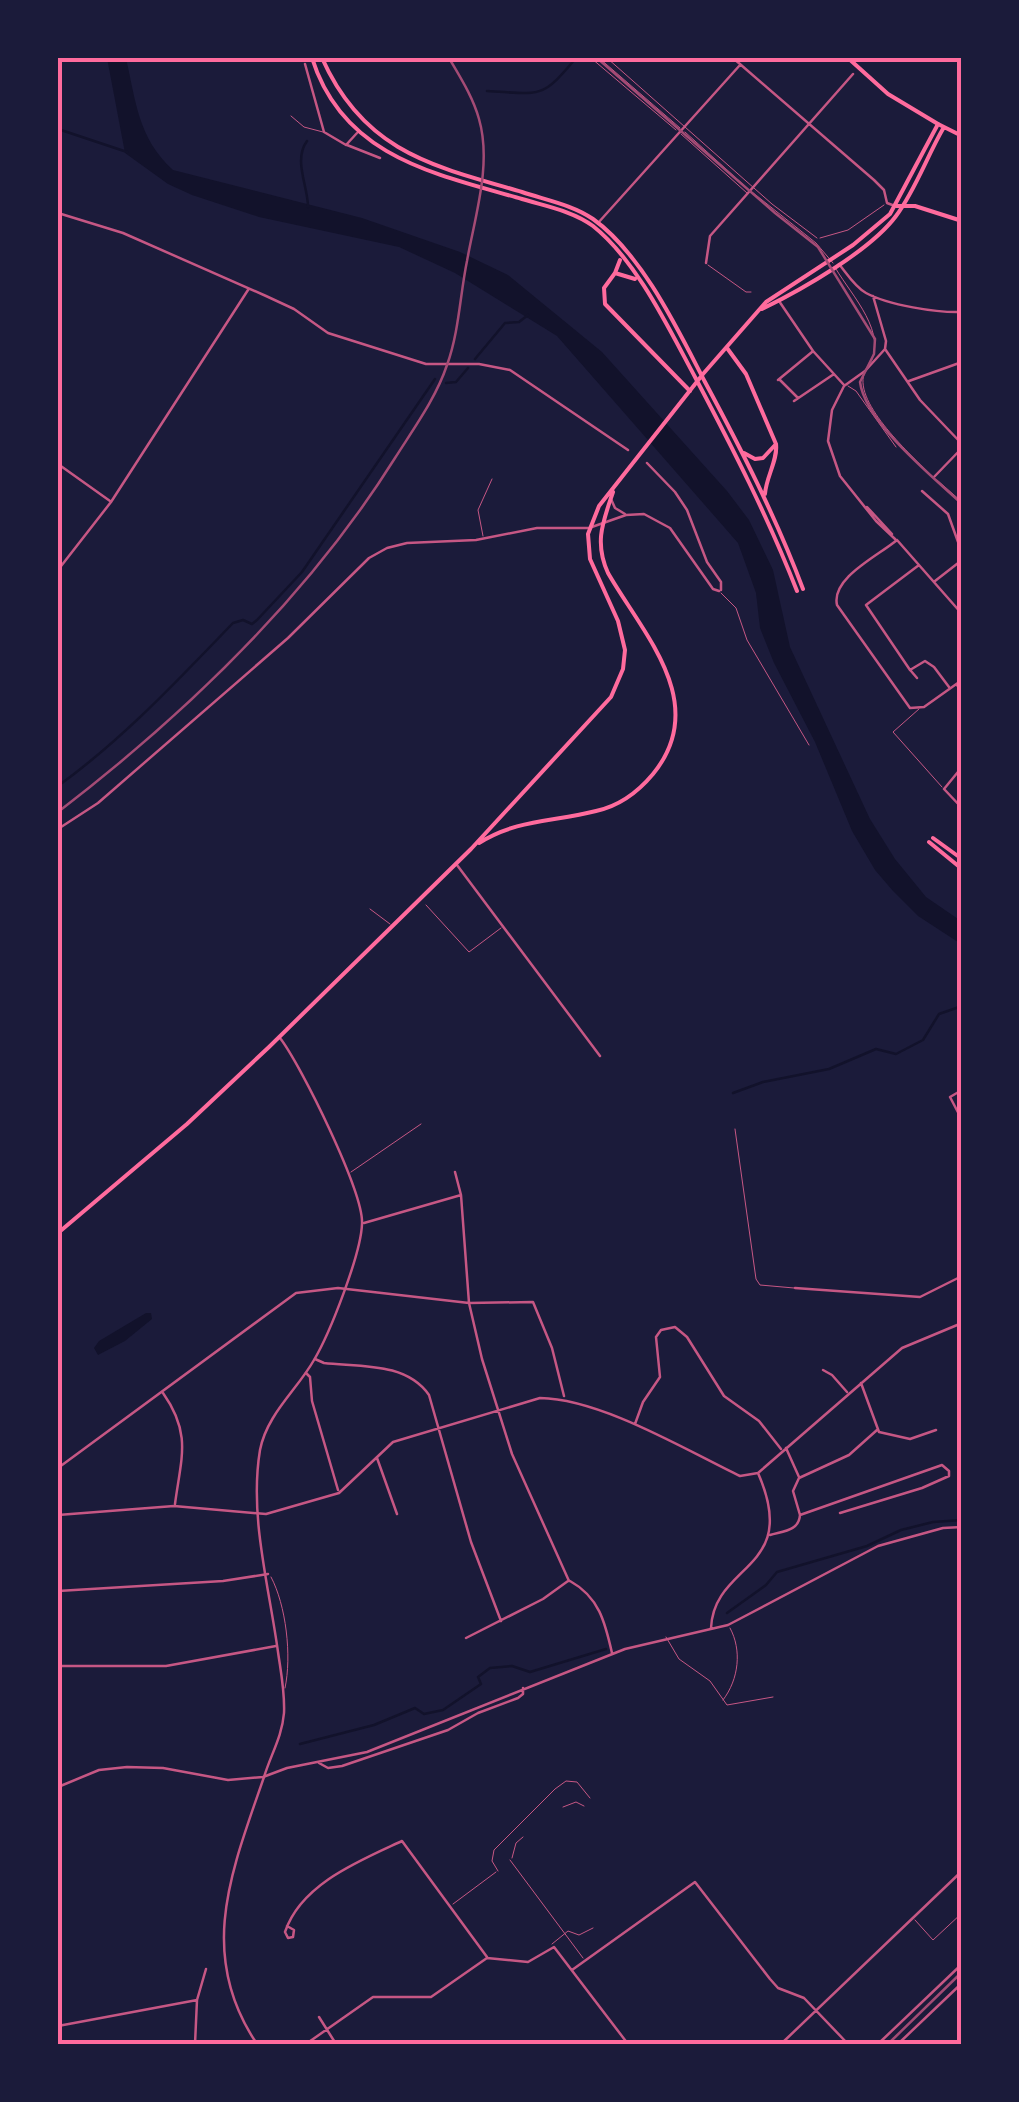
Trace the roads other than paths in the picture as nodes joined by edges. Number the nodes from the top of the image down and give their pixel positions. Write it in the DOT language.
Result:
graph roads {
  1 [pos="312,58"];
  2 [pos="322,58"];
  3 [pos="591,58"];
  4 [pos="600,58"];
  5 [pos="608,58"];
  6 [pos="733,58"];
  7 [pos="848,58"];
  8 [pos="304,64"];
  9 [pos="740,64"];
  10 [pos="853,74"];
  11 [pos="292,116"];
  12 [pos="809,124"];
  13 [pos="941,126"];
  14 [pos="682,130"];
  15 [pos="358,131"];
  16 [pos="324,132"];
  17 [pos="962,136"];
  18 [pos="346,145"];
  19 [pos="380,158"];
  20 [pos="750,190"];
  21 [pos="887,203"];
  22 [pos="899,206"];
  23 [pos="58,213"];
  24 [pos="962,221"];
  25 [pos="598,223"];
  26 [pos="620,256"];
  27 [pos="706,263"];
  28 [pos="835,263"];
  29 [pos="616,274"];
  30 [pos="638,281"];
  31 [pos="249,289"];
  32 [pos="781,290"];
  33 [pos="751,292"];
  34 [pos="873,296"];
  35 [pos="779,300"];
  36 [pos="760,310"];
  37 [pos="935,310"];
  38 [pos="962,312"];
  39 [pos="937,316"];
  40 [pos="726,347"];
  41 [pos="885,349"];
  42 [pos="813,351"];
  43 [pos="962,362"];
  44 [pos="865,371"];
  45 [pos="834,374"];
  46 [pos="908,382"];
  47 [pos="844,386"];
  48 [pos="690,391"];
  49 [pos="836,420"];
  50 [pos="829,421"];
  51 [pos="776,444"];
  52 [pos="896,446"];
  53 [pos="962,446"];
  54 [pos="628,450"];
  55 [pos="742,452"];
  56 [pos="647,463"];
  57 [pos="58,464"];
  58 [pos="934,477"];
  59 [pos="492,479"];
  60 [pos="614,488"];
  61 [pos="922,491"];
  62 [pos="610,499"];
  63 [pos="765,499"];
  64 [pos="111,502"];
  65 [pos="962,502"];
  66 [pos="626,515"];
  67 [pos="601,525"];
  68 [pos="568,528"];
  69 [pos="590,528"];
  70 [pos="570,538"];
  71 [pos="484,539"];
  72 [pos="896,540"];
  73 [pos="962,553"];
  74 [pos="962,560"];
  75 [pos="919,565"];
  76 [pos="58,570"];
  77 [pos="935,581"];
  78 [pos="720,592"];
  79 [pos="962,614"];
  80 [pos="910,670"];
  81 [pos="918,678"];
  82 [pos="962,680"];
  83 [pos="956,684"];
  84 [pos="950,688"];
  85 [pos="962,692"];
  86 [pos="919,709"];
  87 [pos="808,745"];
  88 [pos="962,767"];
  89 [pos="944,789"];
  90 [pos="962,808"];
  91 [pos="493,824"];
  92 [pos="58,829"];
  93 [pos="500,830"];
  94 [pos="471,849"];
  95 [pos="962,859"];
  96 [pos="456,864"];
  97 [pos="962,869"];
  98 [pos="426,904"];
  99 [pos="370,909"];
  100 [pos="392,926"];
  101 [pos="504,926"];
  102 [pos="280,1036"];
  103 [pos="600,1056"];
  104 [pos="962,1090"];
  105 [pos="962,1120"];
  106 [pos="421,1124"];
  107 [pos="736,1130"];
  108 [pos="455,1172"];
  109 [pos="348,1174"];
  110 [pos="461,1195"];
  111 [pos="362,1223"];
  112 [pos="58,1232"];
  113 [pos="962,1276"];
  114 [pos="344,1288"];
  115 [pos="794,1288"];
  116 [pos="469,1303"];
  117 [pos="962,1323"];
  118 [pos="315,1358"];
  119 [pos="823,1370"];
  120 [pos="306,1372"];
  121 [pos="861,1382"];
  122 [pos="161,1390"];
  123 [pos="848,1393"];
  124 [pos="565,1398"];
  125 [pos="498,1413"];
  126 [pos="634,1426"];
  127 [pos="439,1428"];
  128 [pos="877,1430"];
  129 [pos="936,1430"];
  130 [pos="784,1448"];
  131 [pos="376,1456"];
  132 [pos="58,1468"];
  133 [pos="758,1474"];
  134 [pos="799,1478"];
  135 [pos="339,1493"];
  136 [pos="174,1506"];
  137 [pos="840,1513"];
  138 [pos="58,1514"];
  139 [pos="397,1514"];
  140 [pos="256,1515"];
  141 [pos="800,1515"];
  142 [pos="962,1527"];
  143 [pos="768,1536"];
  144 [pos="268,1574"];
  145 [pos="569,1580"];
  146 [pos="58,1591"];
  147 [pos="501,1621"];
  148 [pos="728,1625"];
  149 [pos="712,1629"];
  150 [pos="666,1637"];
  151 [pos="466,1638"];
  152 [pos="277,1646"];
  153 [pos="612,1654"];
  154 [pos="58,1666"];
  155 [pos="523,1688"];
  156 [pos="284,1691"];
  157 [pos="534,1692"];
  158 [pos="523,1694"];
  159 [pos="772,1697"];
  160 [pos="723,1700"];
  161 [pos="318,1762"];
  162 [pos="264,1777"];
  163 [pos="58,1787"];
  164 [pos="590,1798"];
  165 [pos="584,1806"];
  166 [pos="563,1807"];
  167 [pos="523,1837"];
  168 [pos="962,1871"];
  169 [pos="450,1906"];
  170 [pos="962,1913"];
  171 [pos="913,1918"];
  172 [pos="286,1926"];
  173 [pos="593,1928"];
  174 [pos="566,1934"];
  175 [pos="553,1946"];
  176 [pos="488,1958"];
  177 [pos="585,1961"];
  178 [pos="962,1964"];
  179 [pos="206,1969"];
  180 [pos="572,1970"];
  181 [pos="962,1983"];
  182 [pos="196,2000"];
  183 [pos="816,2010"];
  184 [pos="319,2017"];
  185 [pos="58,2026"];
  186 [pos="327,2029"];
  187 [pos="195,2044"];
  188 [pos="257,2044"];
  189 [pos="306,2044"];
  190 [pos="336,2044"];
  191 [pos="628,2044"];
  192 [pos="781,2044"];
  193 [pos="848,2044"];
  194 [pos="878,2044"];
  195 [pos="898,2044"];
  1 -- 15 [label="main road"];
  2 -- 25 [label="main road"];
  3 -- 14 [label="street"];
  4 -- 14 [label="street"];
  5 -- 14 [label="street"];
  6 -- 9 [label="street"];
  7 -- 13 [label="main road"];
  8 -- 16 [label="street"];
  9 -- 12 [label="street"];
  9 -- 14 [label="street"];
  10 -- 12 [label="street"];
  11 -- 16 [label="street"];
  12 -- 20 [label="street"];
  12 -- 21 [label="street"];
  13 -- 17 [label="main road"];
  13 -- 22 [label="main road"];
  14 -- 20 [label="street"];
  14 -- 20 [label="street"];
  14 -- 25 [label="street"];
  15 -- 18 [label="street"];
  15 -- 26 [label="main road"];
  16 -- 18 [label="street"];
  18 -- 19 [label="street"];
  20 -- 21 [label="street"];
  20 -- 27 [label="street"];
  20 -- 28 [label="street"];
  21 -- 22 [label="street"];
  22 -- 24 [label="main road"];
  22 -- 28 [label="main road"];
  23 -- 31 [label="street"];
  25 -- 55 [label="main road"];
  26 -- 29 [label="main road"];
  26 -- 30 [label="main road"];
  27 -- 33 [label="street"];
  28 -- 32 [label="main road"];
  28 -- 34 [label="street"];
  28 -- 35 [label="main road"];
  28 -- 44 [label="street"];
  29 -- 30 [label="main road"];
  29 -- 48 [label="main road"];
  30 -- 63 [label="main road"];
  31 -- 54 [label="street"];
  31 -- 64 [label="street"];
  32 -- 35 [label="street"];
  32 -- 36 [label="main road"];
  34 -- 37 [label="street"];
  34 -- 41 [label="street"];
  35 -- 36 [label="main road"];
  35 -- 42 [label="street"];
  36 -- 40 [label="main road"];
  37 -- 38 [label="street"];
  37 -- 39 [label="street"];
  40 -- 48 [label="main road"];
  40 -- 51 [label="main road"];
  41 -- 44 [label="street"];
  41 -- 46 [label="street"];
  42 -- 45 [label="street"];
  42 -- 45 [label="street"];
  43 -- 46 [label="street"];
  44 -- 47 [label="street"];
  44 -- 58 [label="street"];
  45 -- 47 [label="street"];
  46 -- 53 [label="street"];
  47 -- 50 [label="street"];
  47 -- 52 [label="street"];
  48 -- 60 [label="main road"];
  49 -- 50 [label="street"];
  50 -- 72 [label="street"];
  51 -- 55 [label="main road"];
  51 -- 63 [label="main road"];
  53 -- 58 [label="street"];
  55 -- 63 [label="main road"];
  56 -- 78 [label="street"];
  57 -- 64 [label="street"];
  58 -- 65 [label="street"];
  59 -- 71 [label="street"];
  60 -- 62 [label="main road"];
  60 -- 69 [label="main road"];
  61 -- 73 [label="street"];
  62 -- 66 [label="street"];
  62 -- 67 [label="main road"];
  64 -- 76 [label="street"];
  66 -- 67 [label="street"];
  66 -- 78 [label="street"];
  67 -- 69 [label="street"];
  67 -- 93 [label="main road"];
  68 -- 69 [label="street"];
  68 -- 70 [label="street"];
  68 -- 71 [label="street"];
  69 -- 91 [label="main road"];
  71 -- 92 [label="street"];
  72 -- 75 [label="street"];
  72 -- 86 [label="street"];
  74 -- 77 [label="street"];
  75 -- 77 [label="street"];
  75 -- 80 [label="street"];
  77 -- 79 [label="street"];
  78 -- 87 [label="street"];
  80 -- 81 [label="street"];
  80 -- 84 [label="street"];
  82 -- 83 [label="street"];
  83 -- 84 [label="street"];
  83 -- 85 [label="street"];
  84 -- 86 [label="street"];
  86 -- 89 [label="street"];
  88 -- 89 [label="street"];
  89 -- 90 [label="street"];
  91 -- 93 [label="main road"];
  91 -- 94 [label="main road"];
  93 -- 94 [label="main road"];
  94 -- 96 [label="main road"];
  95 -- 97 [label="main road"];
  96 -- 100 [label="main road"];
  96 -- 101 [label="street"];
  98 -- 101 [label="street"];
  99 -- 100 [label="street"];
  100 -- 102 [label="main road"];
  101 -- 103 [label="street"];
  102 -- 109 [label="street"];
  102 -- 112 [label="main road"];
  104 -- 105 [label="street"];
  106 -- 109 [label="street"];
  107 -- 115 [label="street"];
  108 -- 110 [label="street"];
  109 -- 111 [label="street"];
  110 -- 111 [label="street"];
  110 -- 116 [label="street"];
  111 -- 114 [label="street"];
  113 -- 115 [label="street"];
  114 -- 116 [label="street"];
  114 -- 118 [label="street"];
  114 -- 122 [label="street"];
  116 -- 124 [label="street"];
  116 -- 125 [label="street"];
  117 -- 121 [label="street"];
  118 -- 120 [label="street"];
  118 -- 127 [label="street"];
  119 -- 123 [label="street"];
  120 -- 135 [label="street"];
  120 -- 140 [label="street"];
  121 -- 123 [label="street"];
  121 -- 128 [label="street"];
  122 -- 132 [label="street"];
  122 -- 136 [label="street"];
  123 -- 130 [label="street"];
  124 -- 125 [label="street"];
  124 -- 126 [label="street"];
  125 -- 127 [label="street"];
  125 -- 145 [label="street"];
  126 -- 130 [label="street"];
  126 -- 133 [label="street"];
  127 -- 131 [label="street"];
  127 -- 147 [label="street"];
  128 -- 129 [label="street"];
  128 -- 134 [label="street"];
  130 -- 133 [label="street"];
  130 -- 134 [label="street"];
  131 -- 135 [label="street"];
  131 -- 139 [label="street"];
  133 -- 143 [label="street"];
  134 -- 141 [label="street"];
  135 -- 140 [label="street"];
  136 -- 138 [label="street"];
  136 -- 140 [label="street"];
  137 -- 141 [label="street"];
  140 -- 144 [label="street"];
  141 -- 143 [label="street"];
  142 -- 148 [label="street"];
  143 -- 149 [label="street"];
  144 -- 146 [label="street"];
  144 -- 152 [label="street"];
  144 -- 156 [label="street"];
  145 -- 147 [label="street"];
  145 -- 153 [label="street"];
  147 -- 151 [label="street"];
  148 -- 149 [label="street"];
  148 -- 160 [label="street"];
  149 -- 150 [label="street"];
  150 -- 153 [label="street"];
  150 -- 160 [label="street"];
  152 -- 154 [label="street"];
  152 -- 156 [label="street"];
  153 -- 155 [label="street"];
  155 -- 158 [label="street"];
  155 -- 161 [label="street"];
  156 -- 162 [label="street"];
  157 -- 158 [label="street"];
  158 -- 161 [label="street"];
  159 -- 160 [label="street"];
  161 -- 162 [label="street"];
  162 -- 163 [label="street"];
  162 -- 188 [label="street"];
  164 -- 169 [label="street"];
  165 -- 166 [label="street"];
  167 -- 174 [label="street"];
  168 -- 171 [label="street"];
  169 -- 172 [label="street"];
  169 -- 176 [label="street"];
  170 -- 171 [label="street"];
  171 -- 183 [label="street"];
  173 -- 174 [label="street"];
  174 -- 175 [label="street"];
  174 -- 177 [label="street"];
  175 -- 176 [label="street"];
  175 -- 180 [label="street"];
  176 -- 186 [label="street"];
  177 -- 180 [label="street"];
  177 -- 183 [label="street"];
  178 -- 194 [label="street"];
  179 -- 182 [label="street"];
  180 -- 191 [label="street"];
  181 -- 195 [label="street"];
  182 -- 185 [label="street"];
  182 -- 187 [label="street"];
  183 -- 192 [label="street"];
  183 -- 193 [label="street"];
  184 -- 186 [label="street"];
  186 -- 189 [label="street"];
  186 -- 190 [label="street"];
}
